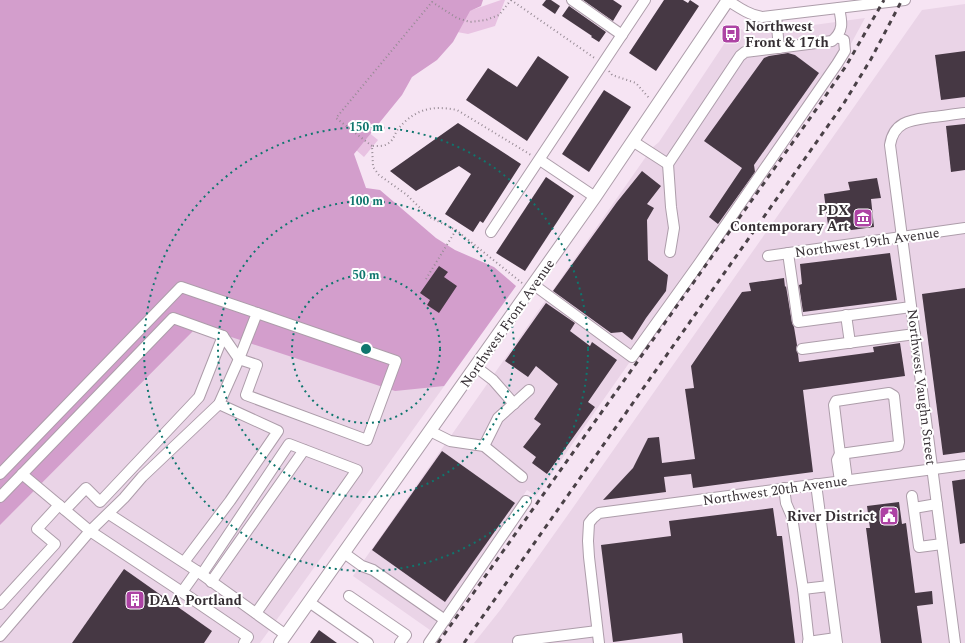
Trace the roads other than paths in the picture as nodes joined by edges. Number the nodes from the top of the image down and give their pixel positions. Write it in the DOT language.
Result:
graph roads {
  1 [pos="572,0"];
  2 [pos="645,0"];
  3 [pos="727,0"];
  4 [pos="905,0"];
  5 [pos="839,8"];
  6 [pos="776,16"];
  7 [pos="622,34"];
  8 [pos="837,37"];
  9 [pos="779,48"];
  10 [pos="965,113"];
  11 [pos="634,142"];
  12 [pos="540,160"];
  13 [pos="668,164"];
  14 [pos="595,198"];
  15 [pos="965,228"];
  16 [pos="491,232"];
  17 [pos="902,236"];
  18 [pos="670,252"];
  19 [pos="788,253"];
  20 [pos="768,256"];
  21 [pos="532,287"];
  22 [pos="911,307"];
  23 [pos="256,313"];
  24 [pos="846,315"];
  25 [pos="915,334"];
  26 [pos="223,336"];
  27 [pos="850,343"];
  28 [pos="802,349"];
  29 [pos="239,359"];
  30 [pos="476,367"];
  31 [pos="530,390"];
  32 [pos="219,404"];
  33 [pos="514,404"];
  34 [pos="430,431"];
  35 [pos="484,446"];
  36 [pos="304,450"];
  37 [pos="840,454"];
  38 [pos="965,465"];
  39 [pos="932,469"];
  40 [pos="0,474"];
  41 [pos="22,474"];
  42 [pos="522,477"];
  43 [pos="843,481"];
  44 [pos="816,484"];
  45 [pos="784,488"];
  46 [pos="912,496"];
  47 [pos="0,497"];
  48 [pos="526,501"];
  49 [pos="937,504"];
  50 [pos="62,508"];
  51 [pos="914,508"];
  52 [pos="109,514"];
  53 [pos="90,531"];
  54 [pos="942,544"];
  55 [pos="344,553"];
  56 [pos="184,562"];
  57 [pos="200,572"];
  58 [pos="212,582"];
  59 [pos="830,586"];
  60 [pos="802,589"];
  61 [pos="182,592"];
  62 [pos="350,596"];
  63 [pos="309,602"];
  64 [pos="0,604"];
  65 [pos="256,613"];
  66 [pos="445,620"];
  67 [pos="597,631"];
  68 [pos="0,636"];
  69 [pos="283,639"];
  70 [pos="518,641"];
  71 [pos="837,641"];
  72 [pos="808,642"];
  73 [pos="244,643"];
  74 [pos="368,643"];
  75 [pos="400,643"];
  76 [pos="429,643"];
  77 [pos="599,643"];
  78 [pos="955,643"];
  1 -- 7 [label="street"];
  2 -- 7 [label="street"];
  3 -- 6 [label="street"];
  3 -- 11 [label="main road, Northwest Front Avenue"];
  4 -- 5 [label="street"];
  5 -- 6 [label="street"];
  5 -- 8 [label="street"];
  6 -- 9 [label="street"];
  7 -- 12 [label="street"];
  8 -- 9 [label="street"];
  8 -- 21 [label="street"];
  9 -- 13 [label="street"];
  10 -- 17 [label="street, Northwest Vaughn Street"];
  11 -- 13 [label="street"];
  11 -- 14 [label="main road, Northwest Front Avenue"];
  12 -- 14 [label="street"];
  12 -- 16 [label="street"];
  13 -- 18 [label="street"];
  14 -- 21 [label="main road, Northwest Front Avenue"];
  15 -- 17 [label="street, Northwest 19th Avenue"];
  17 -- 19 [label="street, Northwest 19th Avenue"];
  17 -- 22 [label="street, Northwest Vaughn Street"];
  19 -- 20 [label="street, Northwest 19th Avenue"];
  19 -- 24 [label="street"];
  21 -- 30 [label="main road, Northwest Front Avenue"];
  22 -- 24 [label="street"];
  22 -- 25 [label="street, Northwest Vaughn Street"];
  23 -- 29 [label="street"];
  23 -- 29 [label="street"];
  23 -- 40 [label="street"];
  24 -- 27 [label="street"];
  25 -- 27 [label="street"];
  25 -- 39 [label="street, Northwest Vaughn Street"];
  26 -- 29 [label="street"];
  26 -- 41 [label="street"];
  26 -- 50 [label="street"];
  27 -- 28 [label="street"];
  29 -- 32 [label="street"];
  30 -- 33 [label="street"];
  30 -- 34 [label="main road, Northwest Front Avenue"];
  31 -- 33 [label="street"];
  32 -- 52 [label="street"];
  32 -- 56 [label="street"];
  33 -- 35 [label="street"];
  34 -- 35 [label="street"];
  34 -- 55 [label="main road, Northwest Front Avenue"];
  35 -- 42 [label="street"];
  36 -- 57 [label="street"];
  36 -- 58 [label="street"];
  36 -- 65 [label="street"];
  37 -- 37 [label="street"];
  37 -- 43 [label="street"];
  38 -- 39 [label="street, Northwest 20th Avenue"];
  39 -- 43 [label="street, Northwest 20th Avenue"];
  39 -- 49 [label="street, Northwest Vaughn Street"];
  41 -- 47 [label="street"];
  41 -- 50 [label="street"];
  43 -- 44 [label="street, Northwest 20th Avenue"];
  44 -- 45 [label="street, Northwest 20th Avenue"];
  44 -- 59 [label="street"];
  45 -- 60 [label="street"];
  45 -- 67 [label="street, Northwest 20th Avenue"];
  46 -- 51 [label="street"];
  48 -- 66 [label="street"];
  49 -- 51 [label="street"];
  49 -- 54 [label="street, Northwest Vaughn Street"];
  50 -- 53 [label="street"];
  50 -- 64 [label="street"];
  51 -- 54 [label="street"];
  52 -- 53 [label="street"];
  52 -- 56 [label="street"];
  53 -- 61 [label="street"];
  53 -- 68 [label="street"];
  54 -- 78 [label="street, Northwest Vaughn Street"];
  55 -- 63 [label="main road, Northwest Front Avenue"];
  55 -- 66 [label="street"];
  56 -- 57 [label="street"];
  57 -- 58 [label="street"];
  57 -- 61 [label="street"];
  58 -- 65 [label="street"];
  59 -- 60 [label="street"];
  59 -- 71 [label="street"];
  60 -- 72 [label="street"];
  61 -- 73 [label="street"];
  62 -- 75 [label="street"];
  63 -- 69 [label="main road, Northwest Front Avenue"];
  63 -- 74 [label="street"];
  65 -- 69 [label="street"];
  66 -- 76 [label="street"];
  67 -- 70 [label="street"];
  67 -- 77 [label="street"];
  71 -- 72 [label="street"];
}
